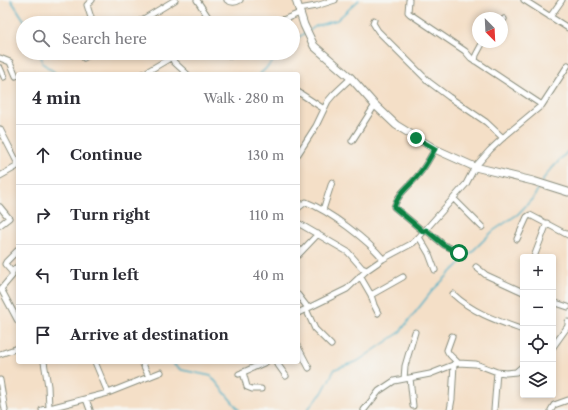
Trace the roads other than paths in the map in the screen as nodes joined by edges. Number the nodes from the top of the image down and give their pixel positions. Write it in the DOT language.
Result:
graph roads {
  1 [pos="92,0"];
  2 [pos="175,0"];
  3 [pos="197,0"];
  4 [pos="227,0"];
  5 [pos="240,0"];
  6 [pos="296,0"];
  7 [pos="335,0"];
  8 [pos="409,0"];
  9 [pos="524,0"];
  10 [pos="562,0"];
  11 [pos="300,11"];
  12 [pos="90,16"];
  13 [pos="149,16"];
  14 [pos="207,16"];
  15 [pos="290,16"];
  16 [pos="550,16"];
  17 [pos="374,20"];
  18 [pos="568,28"];
  19 [pos="480,48"];
  20 [pos="0,58"];
  21 [pos="165,60"];
  22 [pos="174,60"];
  23 [pos="475,61"];
  24 [pos="568,65"];
  25 [pos="0,68"];
  26 [pos="146,72"];
  27 [pos="185,72"];
  28 [pos="16,76"];
  29 [pos="4,77"];
  30 [pos="351,78"];
  31 [pos="300,93"];
  32 [pos="375,105"];
  33 [pos="542,105"];
  34 [pos="324,109"];
  35 [pos="0,129"];
  36 [pos="502,138"];
  37 [pos="352,140"];
  38 [pos="435,149"];
  39 [pos="300,151"];
  40 [pos="16,160"];
  41 [pos="16,167"];
  42 [pos="475,167"];
  43 [pos="0,176"];
  44 [pos="332,182"];
  45 [pos="568,192"];
  46 [pos="454,199"];
  47 [pos="300,206"];
  48 [pos="0,207"];
  49 [pos="322,210"];
  50 [pos="547,223"];
  51 [pos="300,224"];
  52 [pos="0,225"];
  53 [pos="482,228"];
  54 [pos="425,231"];
  55 [pos="318,234"];
  56 [pos="568,234"];
  57 [pos="419,237"];
  58 [pos="517,239"];
  59 [pos="16,252"];
  60 [pos="300,253"];
  61 [pos="535,254"];
  62 [pos="463,257"];
  63 [pos="383,259"];
  64 [pos="476,267"];
  65 [pos="16,268"];
  66 [pos="367,270"];
  67 [pos="435,270"];
  68 [pos="12,272"];
  69 [pos="360,276"];
  70 [pos="403,278"];
  71 [pos="520,291"];
  72 [pos="453,294"];
  73 [pos="372,296"];
  74 [pos="300,298"];
  75 [pos="556,303"];
  76 [pos="568,307"];
  77 [pos="307,309"];
  78 [pos="300,312"];
  79 [pos="378,313"];
  80 [pos="16,317"];
  81 [pos="568,322"];
  82 [pos="520,329"];
  83 [pos="415,332"];
  84 [pos="452,336"];
  85 [pos="556,342"];
  86 [pos="331,345"];
  87 [pos="16,349"];
  88 [pos="300,351"];
  89 [pos="0,354"];
  90 [pos="456,363"];
  91 [pos="44,364"];
  92 [pos="96,364"];
  93 [pos="143,364"];
  94 [pos="261,364"];
  95 [pos="277,364"];
  96 [pos="309,368"];
  97 [pos="520,369"];
  98 [pos="161,372"];
  99 [pos="497,372"];
  100 [pos="286,376"];
  101 [pos="149,377"];
  102 [pos="407,378"];
  103 [pos="0,380"];
  104 [pos="261,389"];
  105 [pos="108,393"];
  106 [pos="86,399"];
  107 [pos="568,400"];
  108 [pos="413,406"];
  109 [pos="49,408"];
  110 [pos="5,410"];
  111 [pos="42,410"];
  112 [pos="90,410"];
  113 [pos="364,410"];
  114 [pos="450,410"];
  115 [pos="494,410"];
  116 [pos="551,410"];
  1 -- 12 [label="street"];
  2 -- 13 [label="street"];
  3 -- 14 [label="street"];
  4 -- 5 [label="street"];
  6 -- 11 [label="street"];
  7 -- 11 [label="street"];
  8 -- 23 [label="street"];
  9 -- 16 [label="street"];
  10 -- 16 [label="street"];
  11 -- 15 [label="street"];
  11 -- 30 [label="street"];
  16 -- 18 [label="street"];
  17 -- 36 [label="street"];
  19 -- 23 [label="street"];
  20 -- 28 [label="street"];
  21 -- 26 [label="street"];
  22 -- 27 [label="street"];
  23 -- 33 [label="street"];
  24 -- 33 [label="street"];
  25 -- 29 [label="street"];
  30 -- 32 [label="street"];
  30 -- 34 [label="street"];
  31 -- 34 [label="street"];
  32 -- 37 [label="street"];
  32 -- 38 [label="street"];
  33 -- 36 [label="street"];
  34 -- 39 [label="street"];
  35 -- 40 [label="street"];
  36 -- 42 [label="street"];
  38 -- 42 [label="street"];
  38 -- 54 [label="street"];
  41 -- 43 [label="street"];
  42 -- 45 [label="street"];
  42 -- 46 [label="street"];
  44 -- 49 [label="street"];
  46 -- 53 [label="street"];
  46 -- 54 [label="street"];
  47 -- 49 [label="street"];
  48 -- 52 [label="street"];
  49 -- 63 [label="street"];
  50 -- 56 [label="street"];
  50 -- 58 [label="street"];
  50 -- 61 [label="street"];
  51 -- 55 [label="street"];
  54 -- 57 [label="street"];
  54 -- 62 [label="street"];
  55 -- 60 [label="street"];
  55 -- 66 [label="street"];
  57 -- 63 [label="street"];
  57 -- 67 [label="street"];
  59 -- 68 [label="street"];
  63 -- 66 [label="street"];
  64 -- 71 [label="street"];
  65 -- 68 [label="street"];
  66 -- 69 [label="street"];
  68 -- 80 [label="street"];
  69 -- 73 [label="street"];
  69 -- 77 [label="street"];
  70 -- 73 [label="street"];
  72 -- 82 [label="street"];
  73 -- 79 [label="street"];
  74 -- 77 [label="street"];
  75 -- 76 [label="street"];
  77 -- 78 [label="street"];
  77 -- 86 [label="street"];
  81 -- 85 [label="street"];
  83 -- 102 [label="street"];
  84 -- 90 [label="street"];
  87 -- 89 [label="street"];
  88 -- 96 [label="street"];
  90 -- 99 [label="street"];
  90 -- 102 [label="street"];
  90 -- 114 [label="street"];
  91 -- 109 [label="street"];
  92 -- 105 [label="street"];
  93 -- 101 [label="street"];
  94 -- 104 [label="street"];
  95 -- 100 [label="street"];
  97 -- 99 [label="street"];
  98 -- 101 [label="street"];
  99 -- 115 [label="street"];
  101 -- 105 [label="street"];
  102 -- 108 [label="street"];
  102 -- 113 [label="street"];
  103 -- 110 [label="street"];
  105 -- 106 [label="street"];
  106 -- 109 [label="street"];
  106 -- 112 [label="street"];
  107 -- 116 [label="street"];
  109 -- 111 [label="street"];
}
